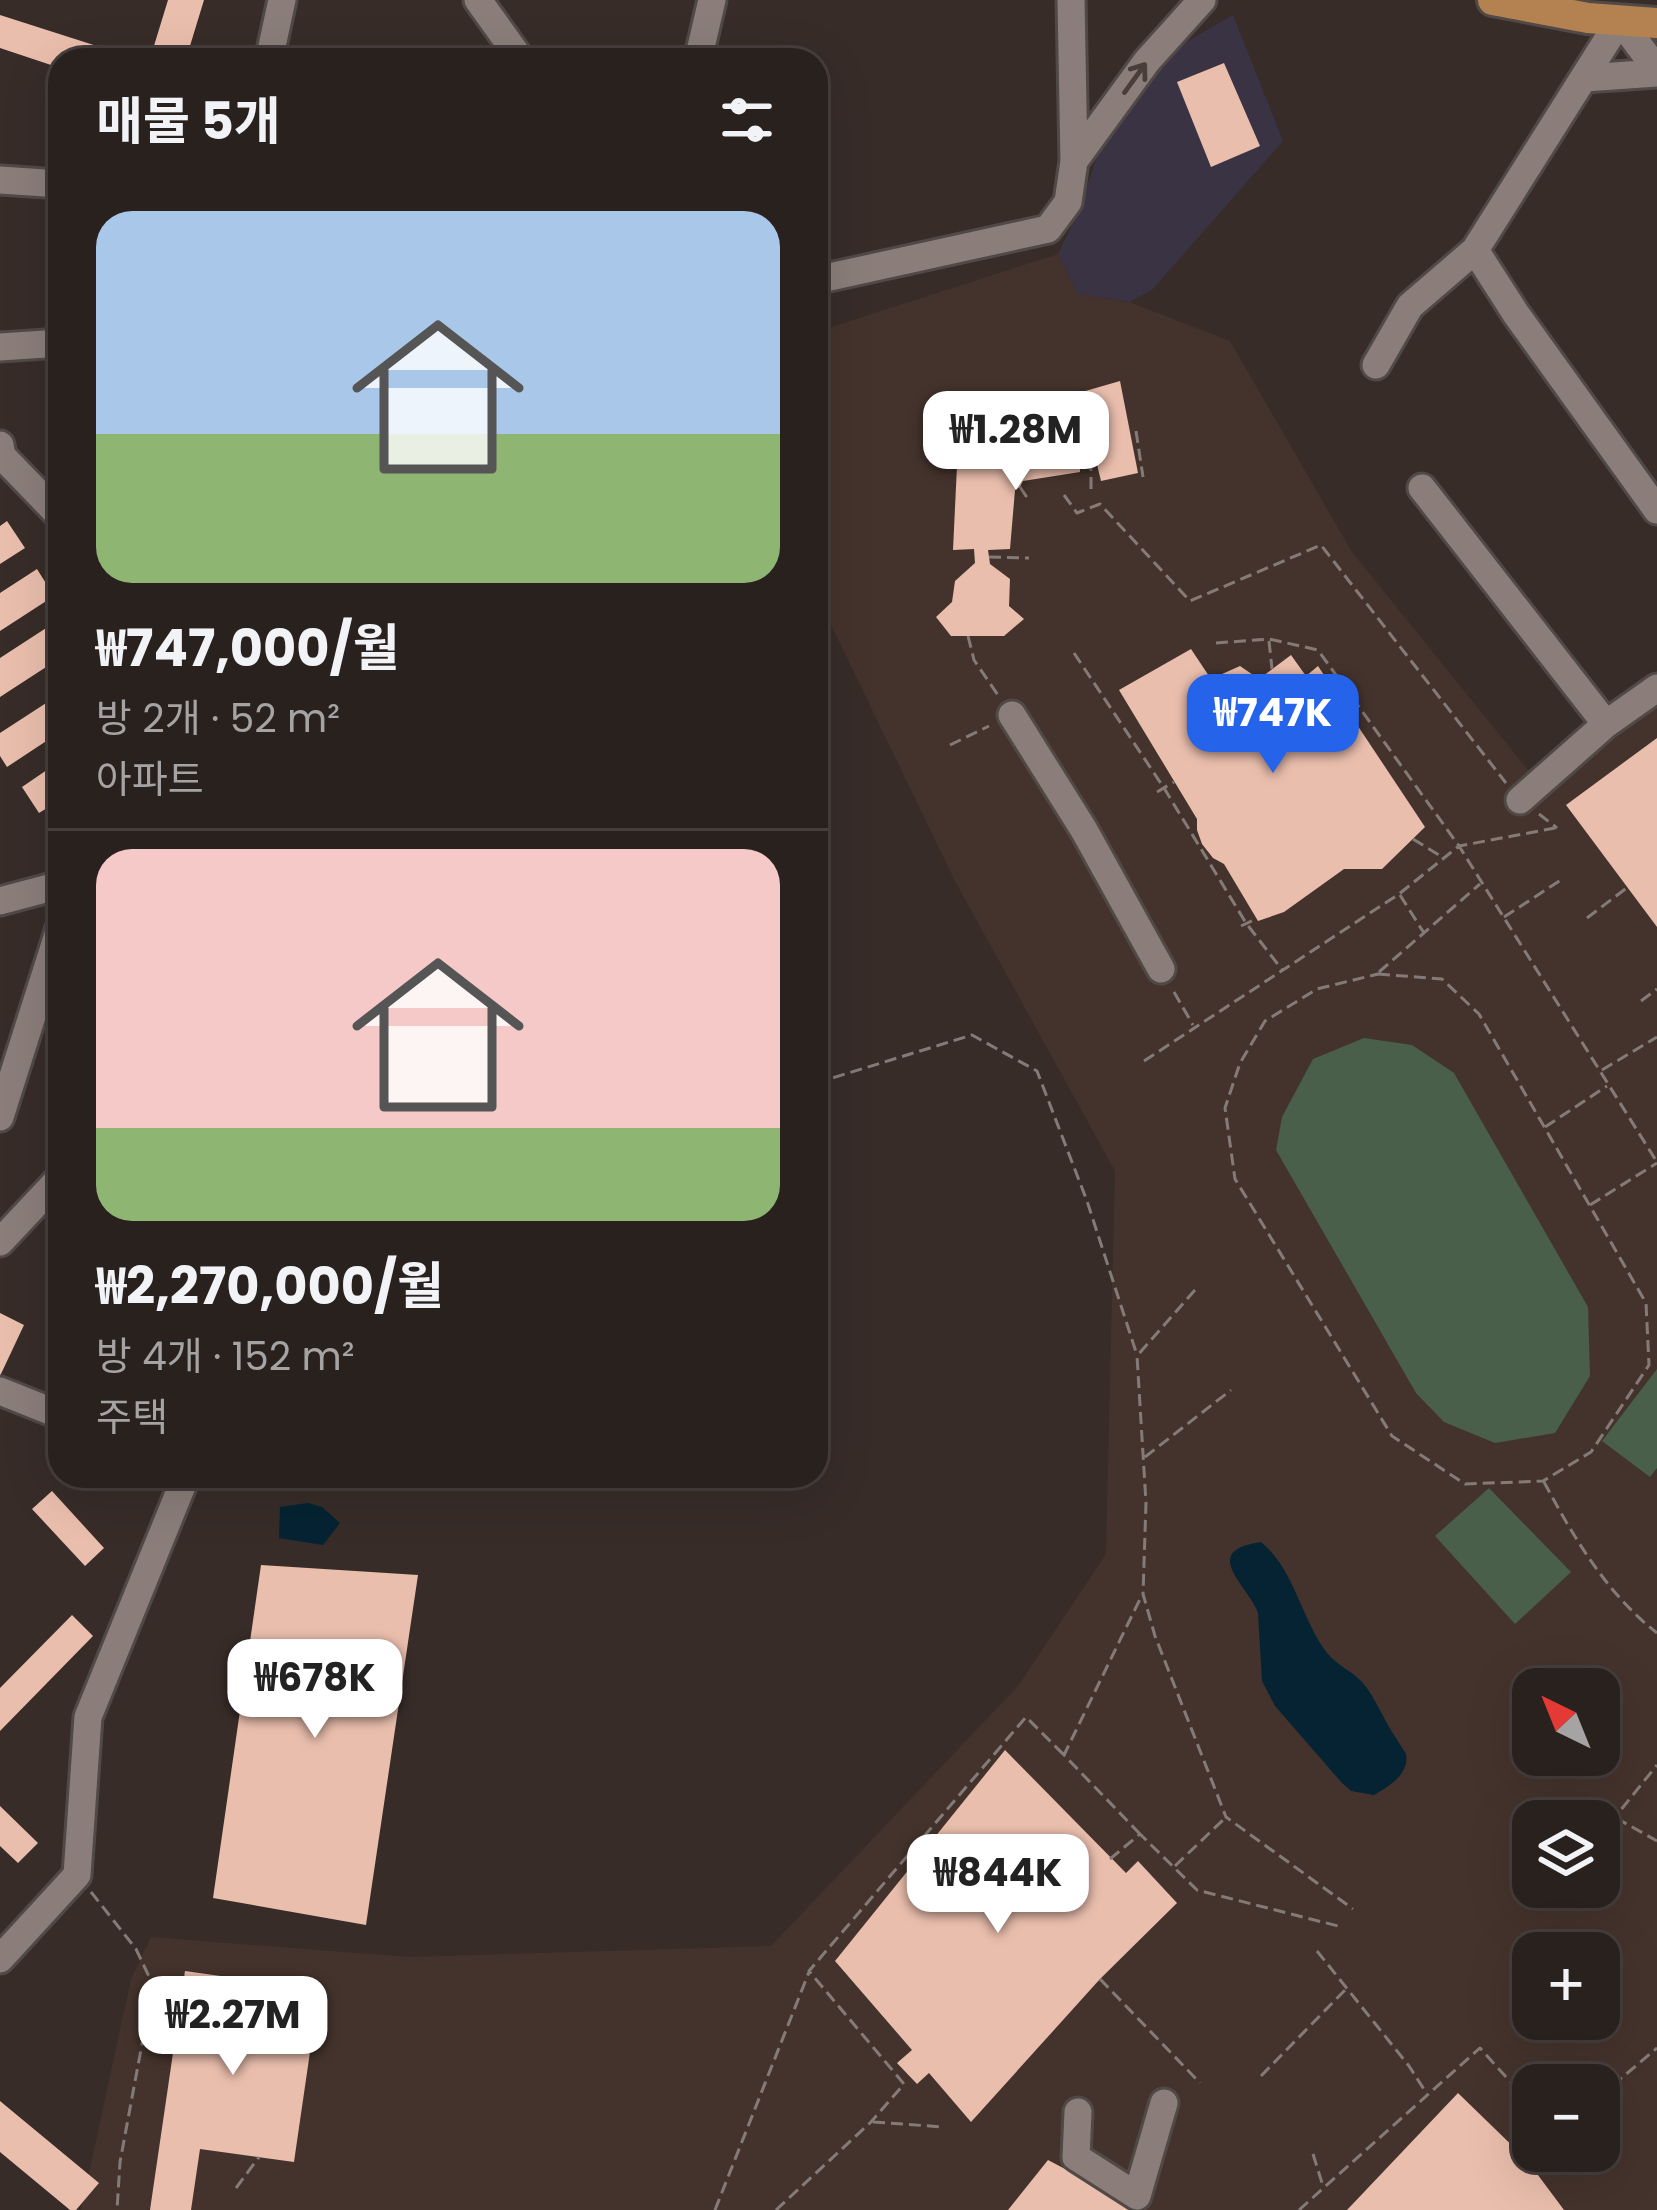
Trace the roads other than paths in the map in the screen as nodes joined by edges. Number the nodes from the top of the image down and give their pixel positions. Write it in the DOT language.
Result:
graph roads {
  1 [pos="282,0"];
  2 [pos="478,0"];
  3 [pos="712,0"];
  4 [pos="1071,0"];
  5 [pos="1202,0"];
  6 [pos="1493,0"];
  7 [pos="1518,2"];
  8 [pos="1620,20"];
  9 [pos="1657,23"];
  10 [pos="272,48"];
  11 [pos="512,48"];
  12 [pos="701,48"];
  13 [pos="1657,71"];
  14 [pos="1585,78"];
  15 [pos="1073,161"];
  16 [pos="3,179"];
  17 [pos="48,183"];
  18 [pos="1475,250"];
  19 [pos="828,277"];
  20 [pos="48,344"];
  21 [pos="0,347"];
  22 [pos="1376,365"];
  23 [pos="0,445"];
  24 [pos="1422,488"];
  25 [pos="48,504"];
  26 [pos="1657,510"];
  27 [pos="1657,688"];
  28 [pos="1012,715"];
  29 [pos="1606,724"];
  30 [pos="1520,800"];
  31 [pos="48,888"];
  32 [pos="0,901"];
  33 [pos="48,966"];
  34 [pos="1161,969"];
  35 [pos="0,1117"];
  36 [pos="48,1191"];
  37 [pos="0,1242"];
  38 [pos="0,1391"];
  39 [pos="48,1410"];
  40 [pos="181,1488"];
  41 [pos="0,1960"];
  42 [pos="1164,2103"];
  43 [pos="1078,2112"];
  1 -- 10 [label="street"];
  2 -- 11 [label="street"];
  3 -- 12 [label="street"];
  4 -- 15 [label="street"];
  15 -- 5 [label="street, one-way"];
  6 -- 7 [label="main road"];
  7 -- 8 [label="main road"];
  8 -- 9 [label="main road"];
  8 -- 13 [label="street"];
  8 -- 14 [label="street"];
  13 -- 14 [label="street"];
  14 -- 18 [label="street"];
  15 -- 19 [label="street"];
  16 -- 17 [label="street"];
  18 -- 22 [label="street"];
  18 -- 26 [label="street"];
  20 -- 21 [label="street"];
  23 -- 25 [label="street"];
  24 -- 29 [label="street"];
  27 -- 29 [label="street"];
  28 -- 34 [label="street"];
  29 -- 30 [label="street"];
  31 -- 32 [label="street"];
  33 -- 35 [label="street"];
  36 -- 37 [label="street"];
  38 -- 39 [label="street"];
  40 -- 41 [label="street"];
  42 -- 43 [label="street"];
}
